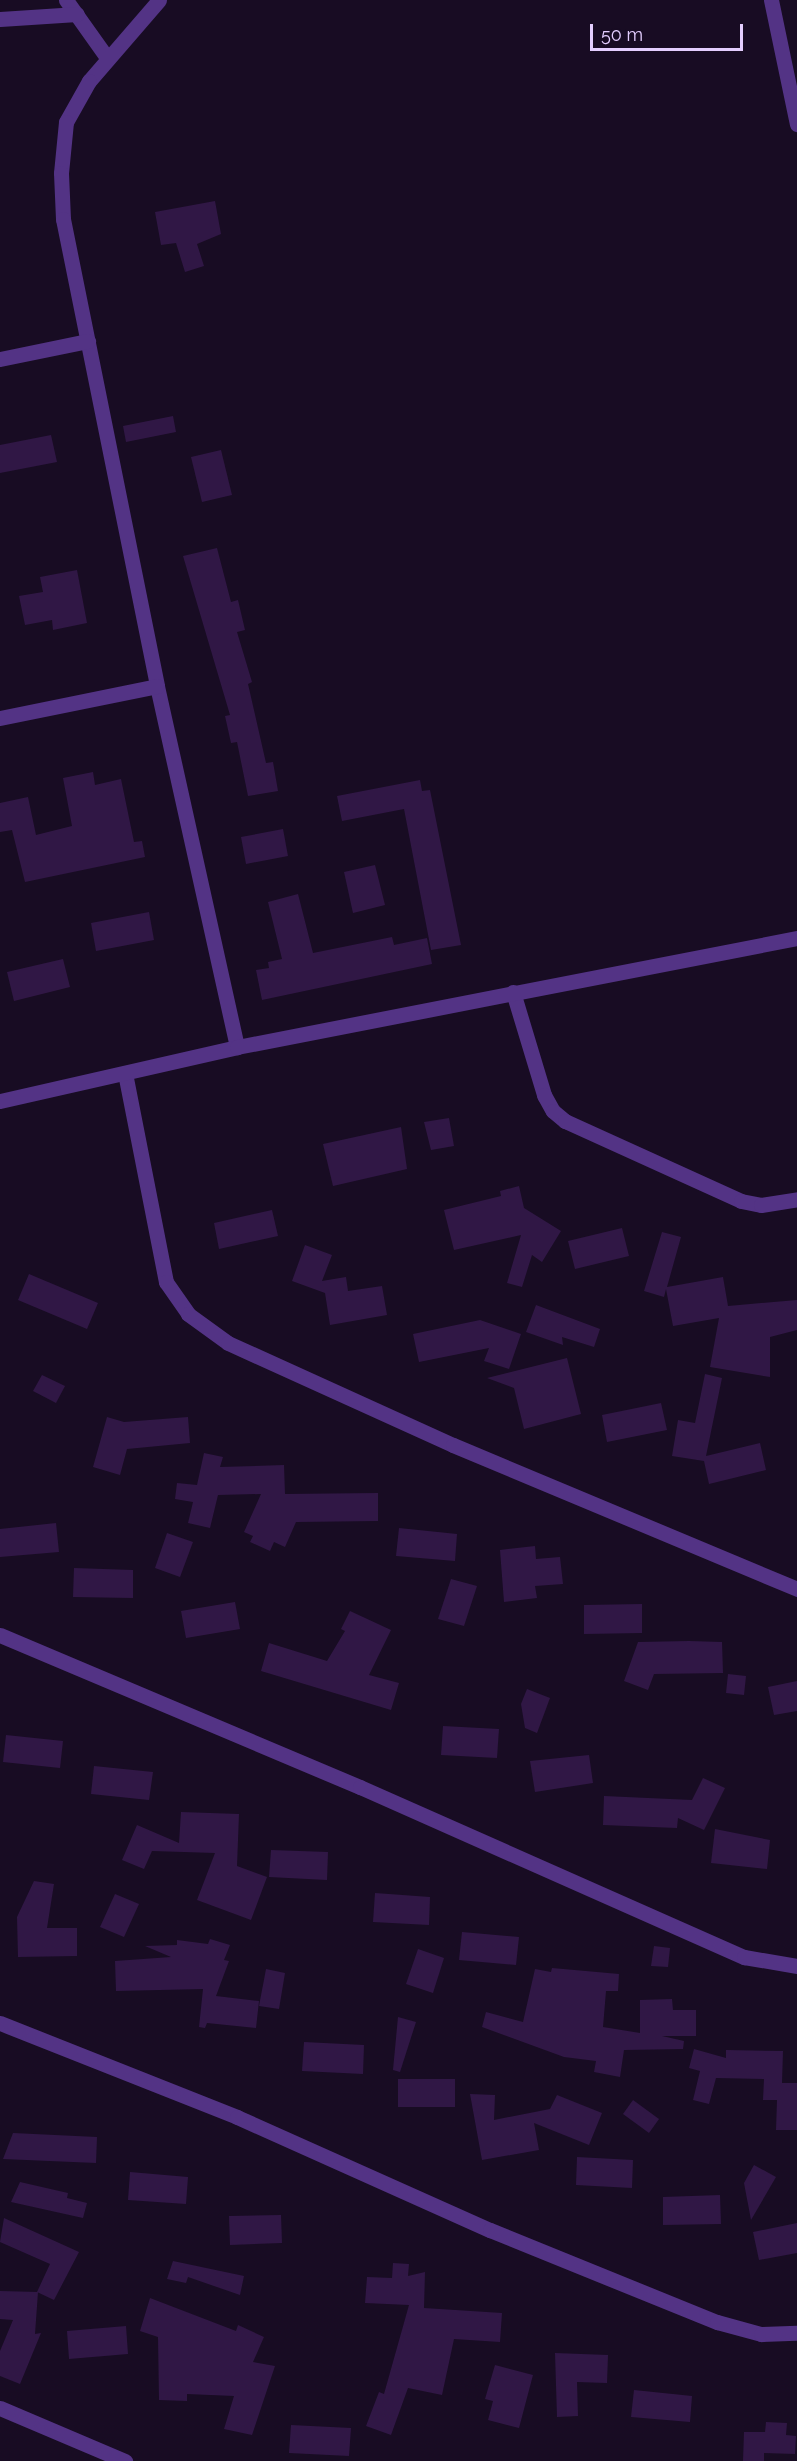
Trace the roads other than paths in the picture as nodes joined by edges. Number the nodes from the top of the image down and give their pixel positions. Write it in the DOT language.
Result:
graph roads {
  1 [pos="66,0"];
  2 [pos="159,0"];
  3 [pos="771,0"];
  4 [pos="77,14"];
  5 [pos="0,19"];
  6 [pos="108,59"];
  7 [pos="797,124"];
  8 [pos="88,341"];
  9 [pos="0,359"];
  10 [pos="157,686"];
  11 [pos="0,718"];
  12 [pos="797,938"];
  13 [pos="513,992"];
  14 [pos="237,1047"];
  15 [pos="125,1073"];
  16 [pos="0,1101"];
  17 [pos="797,1199"];
  18 [pos="797,1589"];
  19 [pos="0,1635"];
  20 [pos="797,1966"];
  21 [pos="0,2022"];
  22 [pos="797,2333"];
  23 [pos="0,2408"];
  24 [pos="125,2461"];
  1 -- 4 [label="street"];
  2 -- 6 [label="street"];
  3 -- 7 [label="street"];
  4 -- 5 [label="street"];
  4 -- 6 [label="street"];
  6 -- 8 [label="street"];
  8 -- 9 [label="street"];
  8 -- 10 [label="street"];
  10 -- 11 [label="street"];
  10 -- 14 [label="street"];
  12 -- 13 [label="street"];
  13 -- 14 [label="street"];
  13 -- 17 [label="street"];
  14 -- 15 [label="street"];
  15 -- 16 [label="street"];
  15 -- 18 [label="street"];
  19 -- 20 [label="street"];
  21 -- 22 [label="street"];
  23 -- 24 [label="street"];
}
